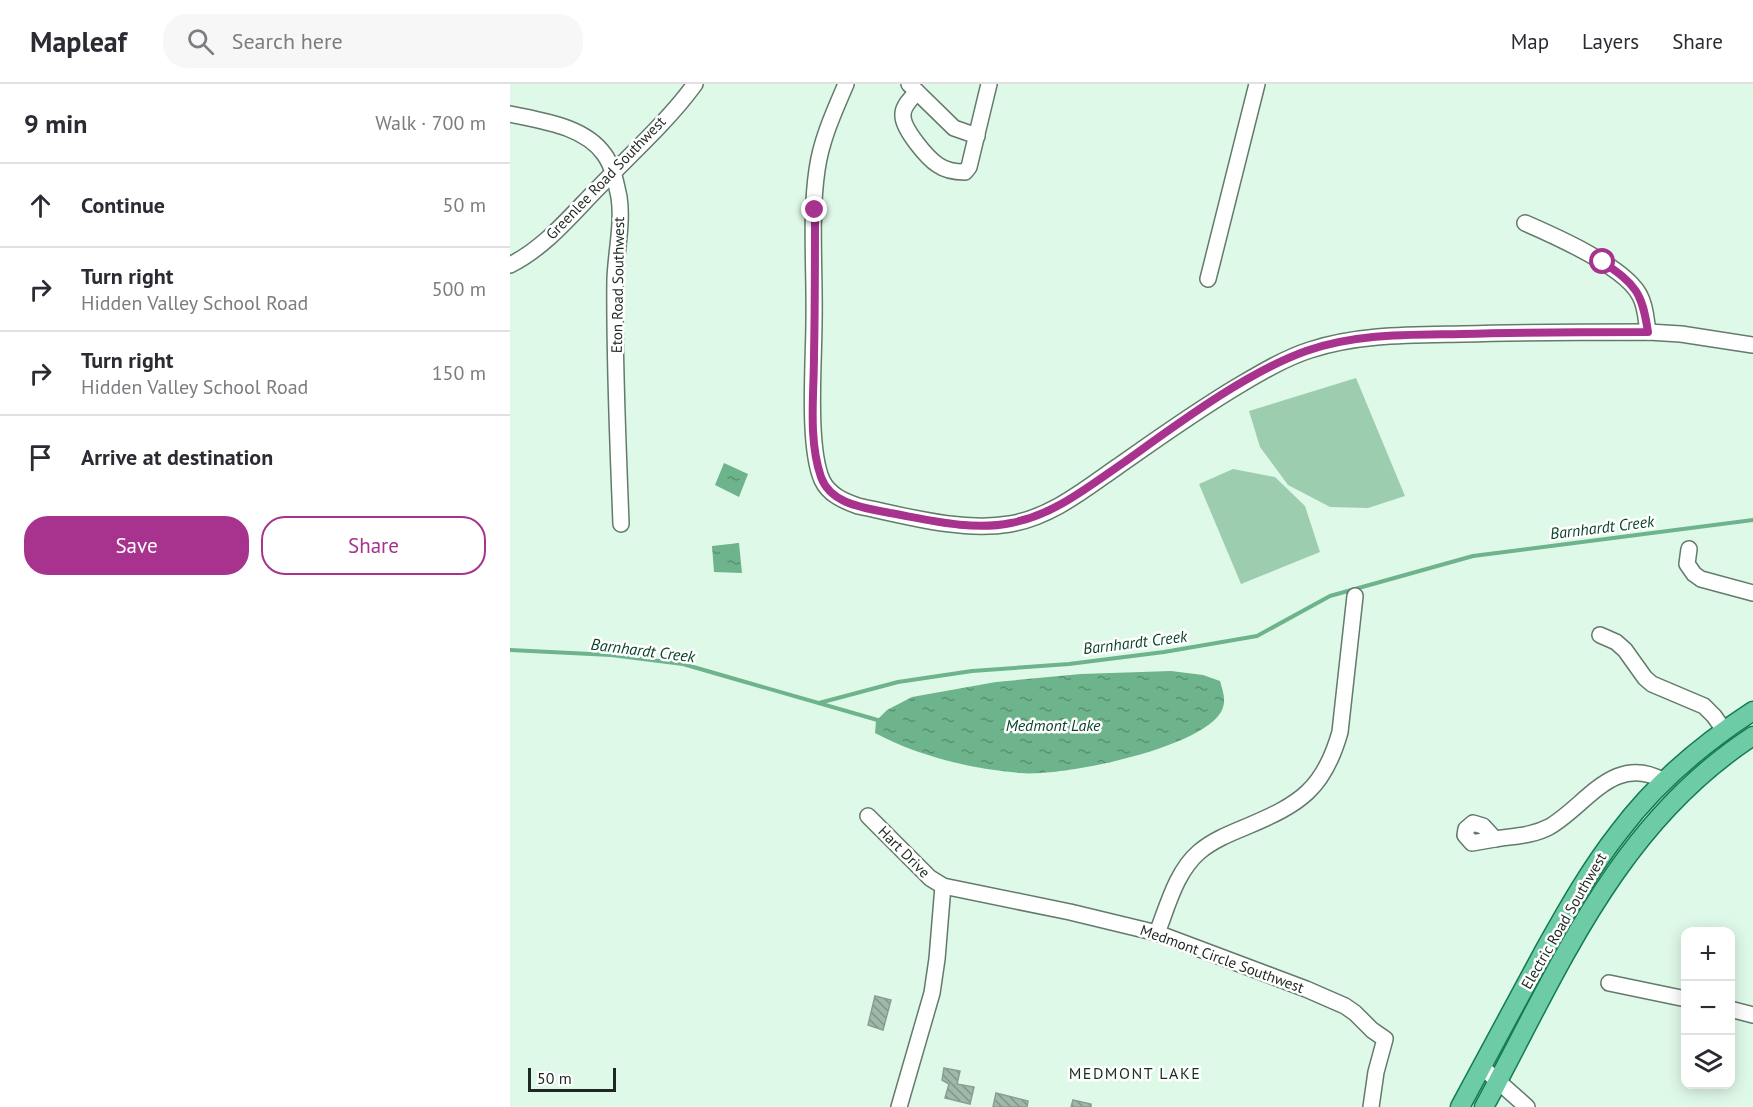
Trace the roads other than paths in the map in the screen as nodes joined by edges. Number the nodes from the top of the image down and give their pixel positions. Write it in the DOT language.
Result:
graph roads {
  1 [pos="695,84"];
  2 [pos="846,84"];
  3 [pos="989,84"];
  4 [pos="1257,84"];
  5 [pos="913,88"];
  6 [pos="510,114"];
  7 [pos="977,136"];
  8 [pos="613,173"];
  9 [pos="1525,223"];
  10 [pos="510,265"];
  11 [pos="1208,279"];
  12 [pos="1648,332"];
  13 [pos="1753,345"];
  14 [pos="621,524"];
  15 [pos="1689,549"];
  16 [pos="1753,593"];
  17 [pos="1355,596"];
  18 [pos="1600,635"];
  19 [pos="1753,711"];
  20 [pos="1724,730"];
  21 [pos="1753,736"];
  22 [pos="1664,781"];
  23 [pos="868,816"];
  24 [pos="1495,839"];
  25 [pos="943,886"];
  26 [pos="1157,933"];
  27 [pos="1609,983"];
  28 [pos="1681,998"];
  29 [pos="1735,1010"];
  30 [pos="1753,1015"];
  31 [pos="1482,1067"];
  32 [pos="1498,1082"];
  33 [pos="899,1107"];
  34 [pos="1371,1107"];
  35 [pos="1460,1107"];
  36 [pos="1484,1107"];
  37 [pos="1527,1107"];
  1 -- 8 [label="street, Greenlee Road Southwest"];
  2 -- 12 [label="street"];
  3 -- 7 [label="street"];
  4 -- 11 [label="street"];
  5 -- 7 [label="street"];
  5 -- 7 [label="street"];
  6 -- 8 [label="street, Eton Road Southwest"];
  8 -- 10 [label="street, Greenlee Road Southwest"];
  8 -- 14 [label="street, Eton Road Southwest"];
  9 -- 12 [label="street"];
  12 -- 13 [label="street"];
  15 -- 16 [label="street"];
  17 -- 26 [label="street"];
  18 -- 20 [label="street"];
  19 -- 20 [label="main road, Electric Road Southwest"];
  20 -- 22 [label="main road, Electric Road Southwest"];
  21 -- 32 [label="main road, Electric Road Southwest"];
  22 -- 24 [label="street"];
  22 -- 31 [label="main road, Electric Road Southwest"];
  23 -- 25 [label="street, Hart Drive"];
  25 -- 26 [label="street, Medmont Circle Southwest"];
  25 -- 33 [label="street"];
  26 -- 34 [label="street, Medmont Circle Southwest"];
  27 -- 28 [label="street"];
  29 -- 30 [label="street"];
  31 -- 32 [label="street"];
  31 -- 35 [label="main road, Electric Road Southwest"];
  32 -- 36 [label="main road, Electric Road Southwest"];
  32 -- 37 [label="street"];
}
